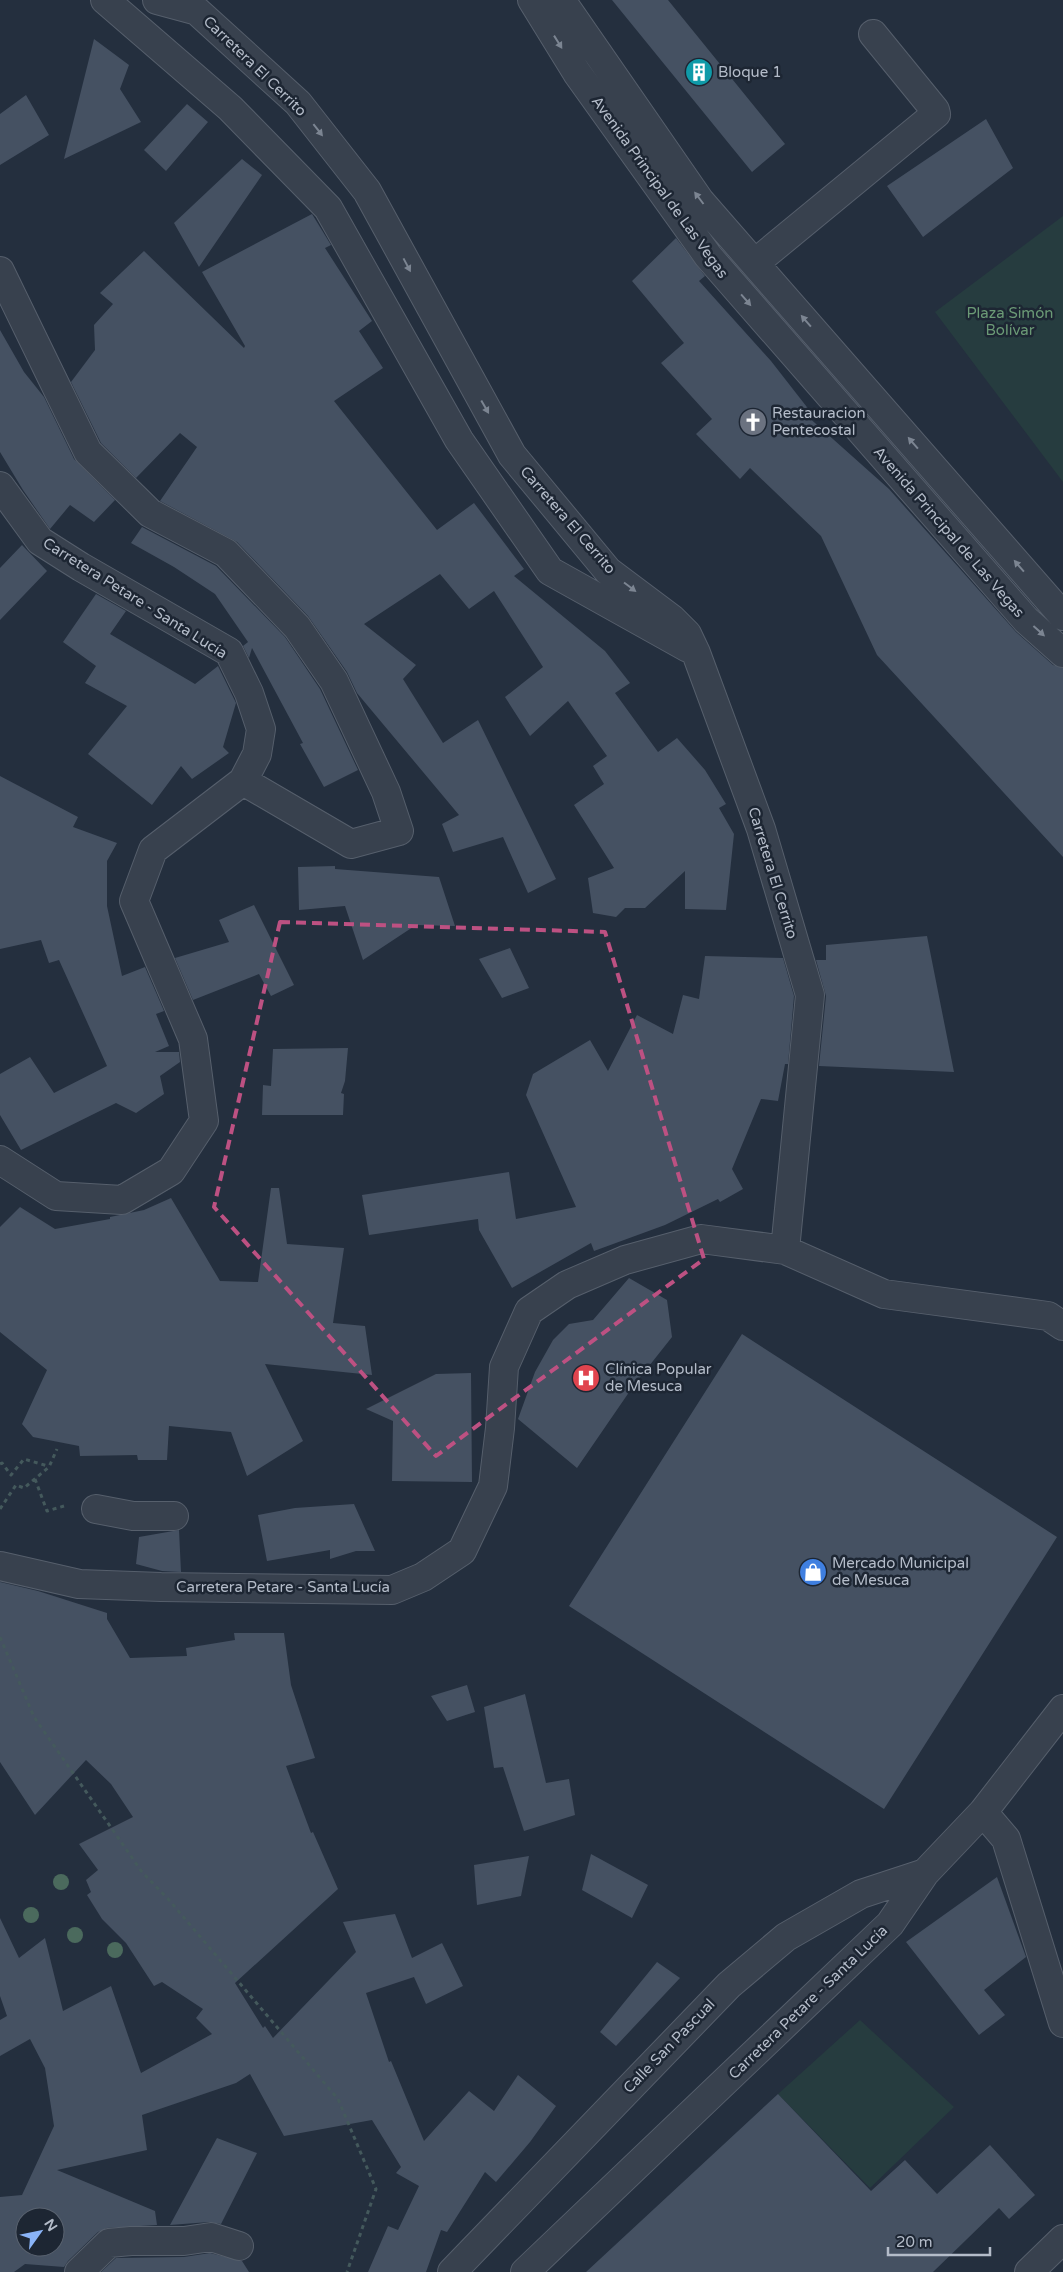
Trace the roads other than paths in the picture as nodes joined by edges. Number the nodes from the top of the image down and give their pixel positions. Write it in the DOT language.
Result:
graph roads {
  1 [pos="105,0"];
  2 [pos="157,0"];
  3 [pos="532,0"];
  4 [pos="561,0"];
  5 [pos="188,5"];
  6 [pos="874,34"];
  7 [pos="755,263"];
  8 [pos="0,271"];
  9 [pos="0,486"];
  10 [pos="1063,616"];
  11 [pos="696,653"];
  12 [pos="1063,653"];
  13 [pos="243,781"];
  14 [pos="0,1160"];
  15 [pos="785,1250"];
  16 [pos="1063,1326"];
  17 [pos="96,1509"];
  18 [pos="174,1516"];
  19 [pos="0,1566"];
  20 [pos="1063,1709"];
  21 [pos="983,1812"];
  22 [pos="925,1873"];
  23 [pos="1063,2023"];
  24 [pos="1063,2239"];
  25 [pos="239,2246"];
  26 [pos="79,2272"];
  27 [pos="452,2272"];
  28 [pos="525,2272"];
  29 [pos="1029,2272"];
  1 -- 11 [label="street"];
  2 -- 5 [label="street"];
  3 -- 12 [label="street, Avenida Principal de Las Vegas, one-way"];
  7 -- 4 [label="street, Avenida Principal de Las Vegas, one-way"];
  5 -- 11 [label="street, Carretera El Cerrito, one-way"];
  6 -- 7 [label="street"];
  10 -- 7 [label="street, Avenida Principal de Las Vegas, one-way"];
  8 -- 13 [label="street"];
  9 -- 13 [label="street, Carretera Petare - Santa Lucía"];
  11 -- 15 [label="street, Carretera El Cerrito"];
  13 -- 14 [label="street, Carretera Petare - Santa Lucía"];
  15 -- 16 [label="street, Carretera Petare - Santa Lucía"];
  15 -- 19 [label="street, Carretera Petare - Santa Lucía"];
  17 -- 18 [label="street"];
  20 -- 21 [label="street, Carretera Petare - Santa Lucía"];
  21 -- 22 [label="street, Carretera Petare - Santa Lucía"];
  21 -- 23 [label="street"];
  22 -- 27 [label="street, Calle San Pascual"];
  22 -- 28 [label="street, Carretera Petare - Santa Lucía"];
  24 -- 29 [label="street"];
  25 -- 26 [label="street"];
}
